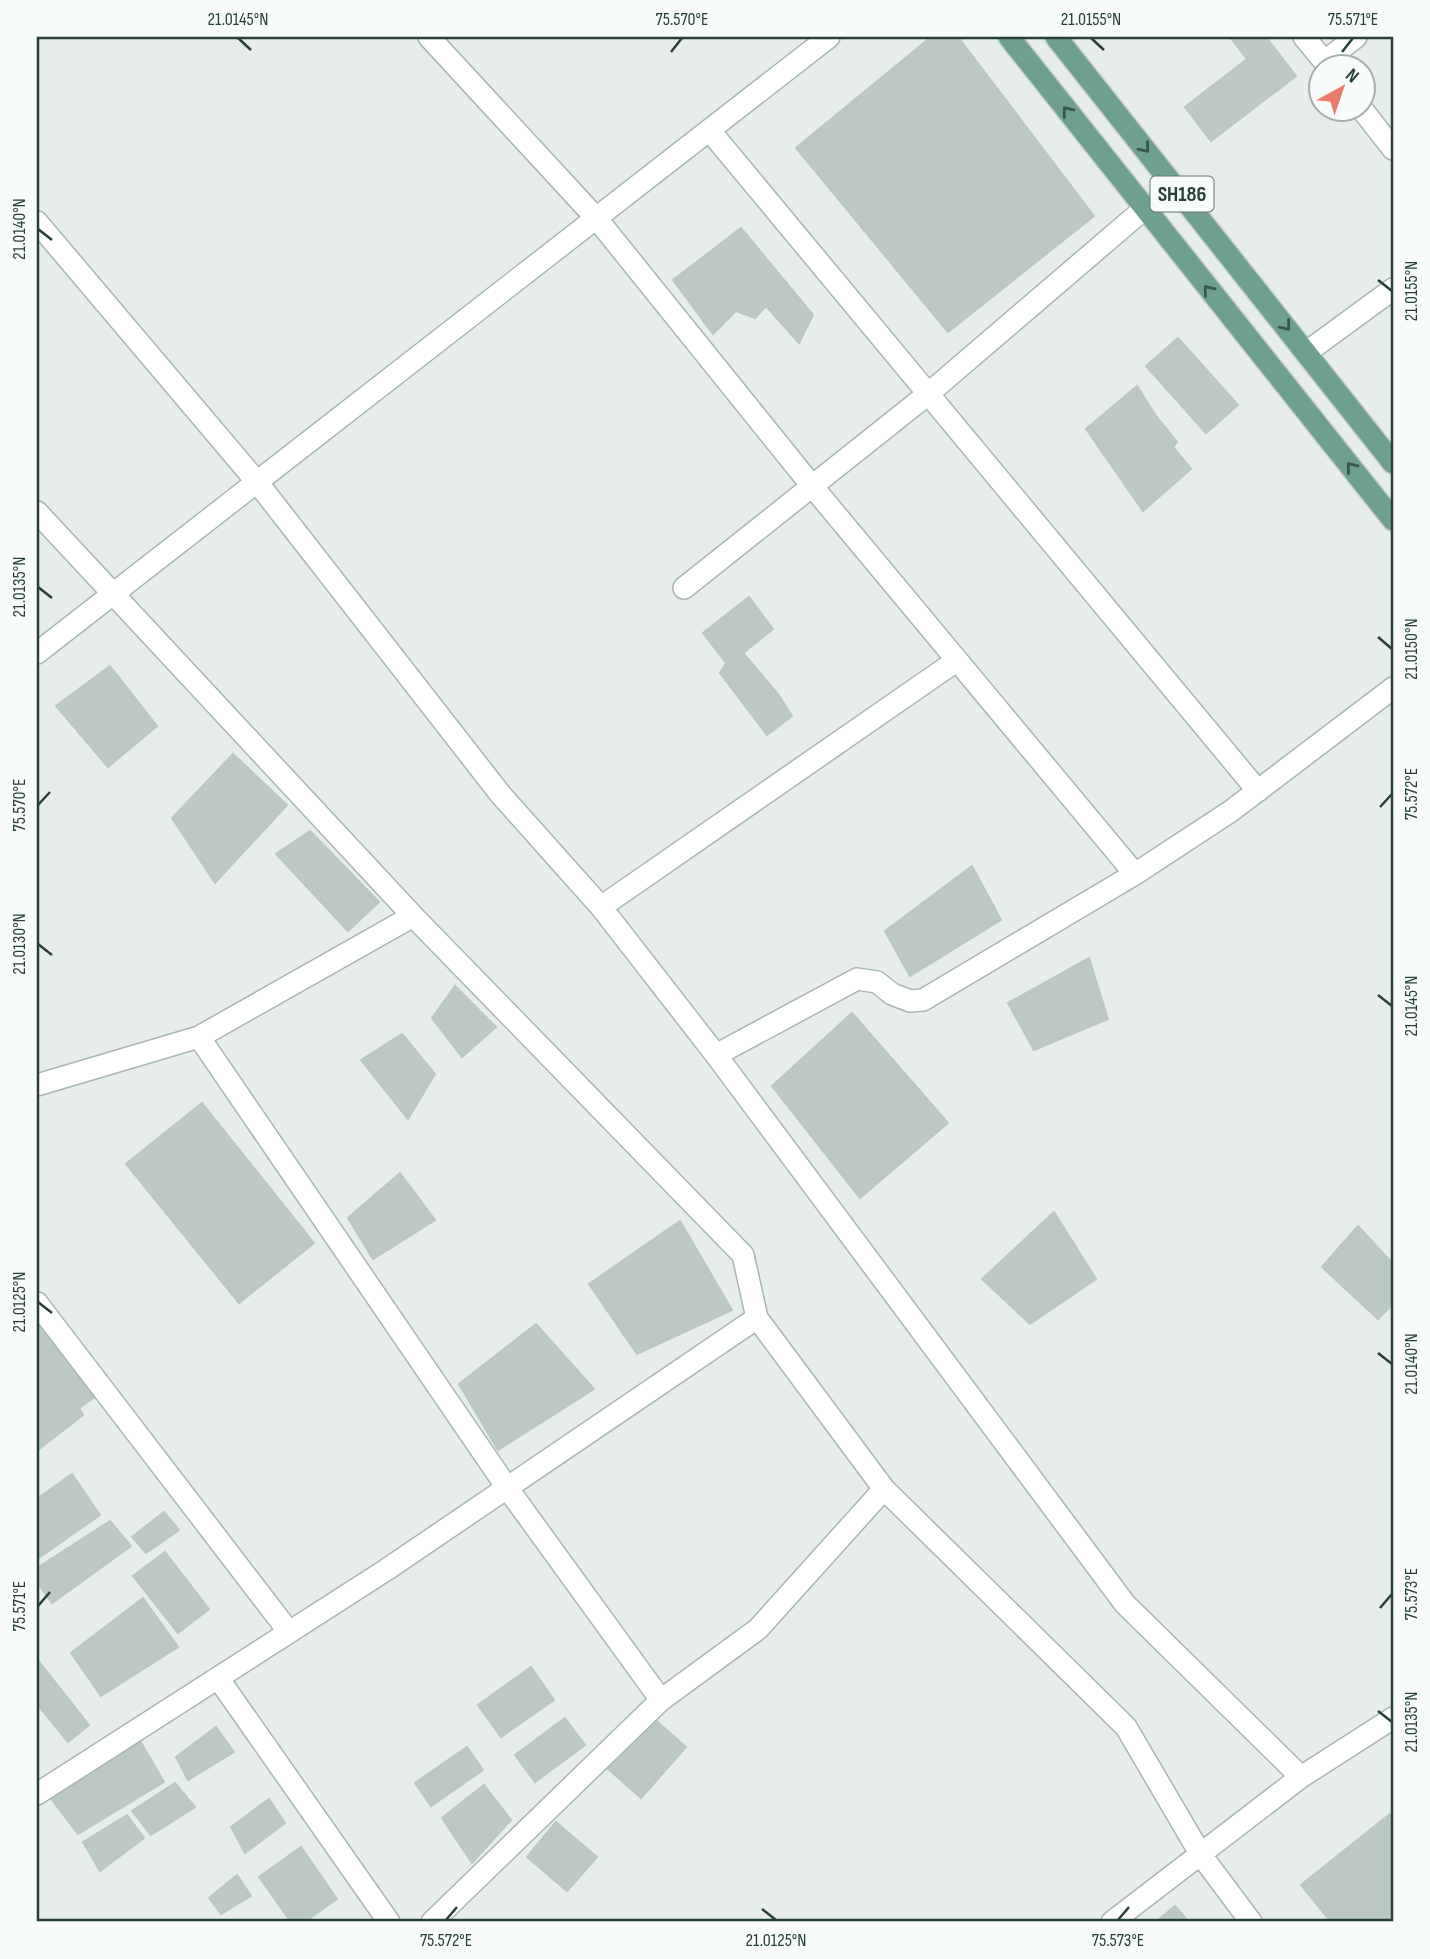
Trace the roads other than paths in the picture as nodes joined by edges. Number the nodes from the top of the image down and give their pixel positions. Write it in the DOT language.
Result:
graph roads {
  1 [pos="429,37"];
  2 [pos="829,37"];
  3 [pos="1009,37"];
  4 [pos="1056,37"];
  5 [pos="1304,37"];
  6 [pos="1356,37"];
  7 [pos="1316,52"];
  8 [pos="1339,52"];
  9 [pos="1372,122"];
  10 [pos="710,131"];
  11 [pos="1393,149"];
  12 [pos="1144,209"];
  13 [pos="597,219"];
  14 [pos="37,222"];
  15 [pos="1393,289"];
  16 [pos="1307,352"];
  17 [pos="928,394"];
  18 [pos="1393,463"];
  19 [pos="257,482"];
  20 [pos="812,486"];
  21 [pos="37,512"];
  22 [pos="1393,520"];
  23 [pos="684,588"];
  24 [pos="113,594"];
  25 [pos="37,653"];
  26 [pos="956,661"];
  27 [pos="1393,688"];
  28 [pos="1258,791"];
  29 [pos="1135,874"];
  30 [pos="601,907"];
  31 [pos="413,916"];
  32 [pos="199,1037"];
  33 [pos="716,1055"];
  34 [pos="37,1085"];
  35 [pos="37,1303"];
  36 [pos="757,1318"];
  37 [pos="508,1489"];
  38 [pos="884,1489"];
  39 [pos="289,1632"];
  40 [pos="218,1678"];
  41 [pos="661,1700"];
  42 [pos="1393,1718"];
  43 [pos="1301,1777"];
  44 [pos="37,1794"];
  45 [pos="1201,1856"];
  46 [pos="389,1922"];
  47 [pos="432,1922"];
  48 [pos="1112,1922"];
  49 [pos="1251,1922"];
  1 -- 13 [label="street"];
  2 -- 10 [label="street"];
  12 -- 3 [label="main road, one-way"];
  4 -- 16 [label="main road, SH186, one-way"];
  5 -- 7 [label="street"];
  6 -- 8 [label="street"];
  9 -- 11 [label="street"];
  10 -- 13 [label="street"];
  10 -- 17 [label="street"];
  12 -- 17 [label="street"];
  22 -- 12 [label="main road, one-way"];
  13 -- 19 [label="street"];
  13 -- 20 [label="street"];
  14 -- 19 [label="street"];
  15 -- 16 [label="street"];
  16 -- 18 [label="main road, SH186"];
  17 -- 20 [label="street"];
  17 -- 28 [label="street"];
  19 -- 24 [label="street"];
  19 -- 30 [label="street"];
  20 -- 23 [label="street"];
  20 -- 26 [label="street"];
  21 -- 24 [label="street"];
  24 -- 25 [label="street"];
  24 -- 31 [label="street"];
  26 -- 29 [label="street"];
  26 -- 30 [label="street"];
  27 -- 28 [label="street"];
  28 -- 29 [label="street"];
  29 -- 33 [label="street"];
  30 -- 33 [label="street"];
  31 -- 32 [label="street"];
  31 -- 36 [label="street"];
  32 -- 34 [label="street"];
  32 -- 37 [label="street"];
  33 -- 43 [label="street"];
  35 -- 39 [label="street"];
  36 -- 37 [label="street"];
  36 -- 38 [label="street"];
  37 -- 39 [label="street"];
  37 -- 41 [label="street"];
  38 -- 41 [label="street"];
  38 -- 45 [label="street"];
  39 -- 40 [label="street"];
  40 -- 44 [label="street"];
  40 -- 46 [label="street"];
  41 -- 47 [label="street"];
  42 -- 43 [label="street"];
  43 -- 45 [label="street"];
  45 -- 48 [label="street"];
  45 -- 49 [label="street"];
}
